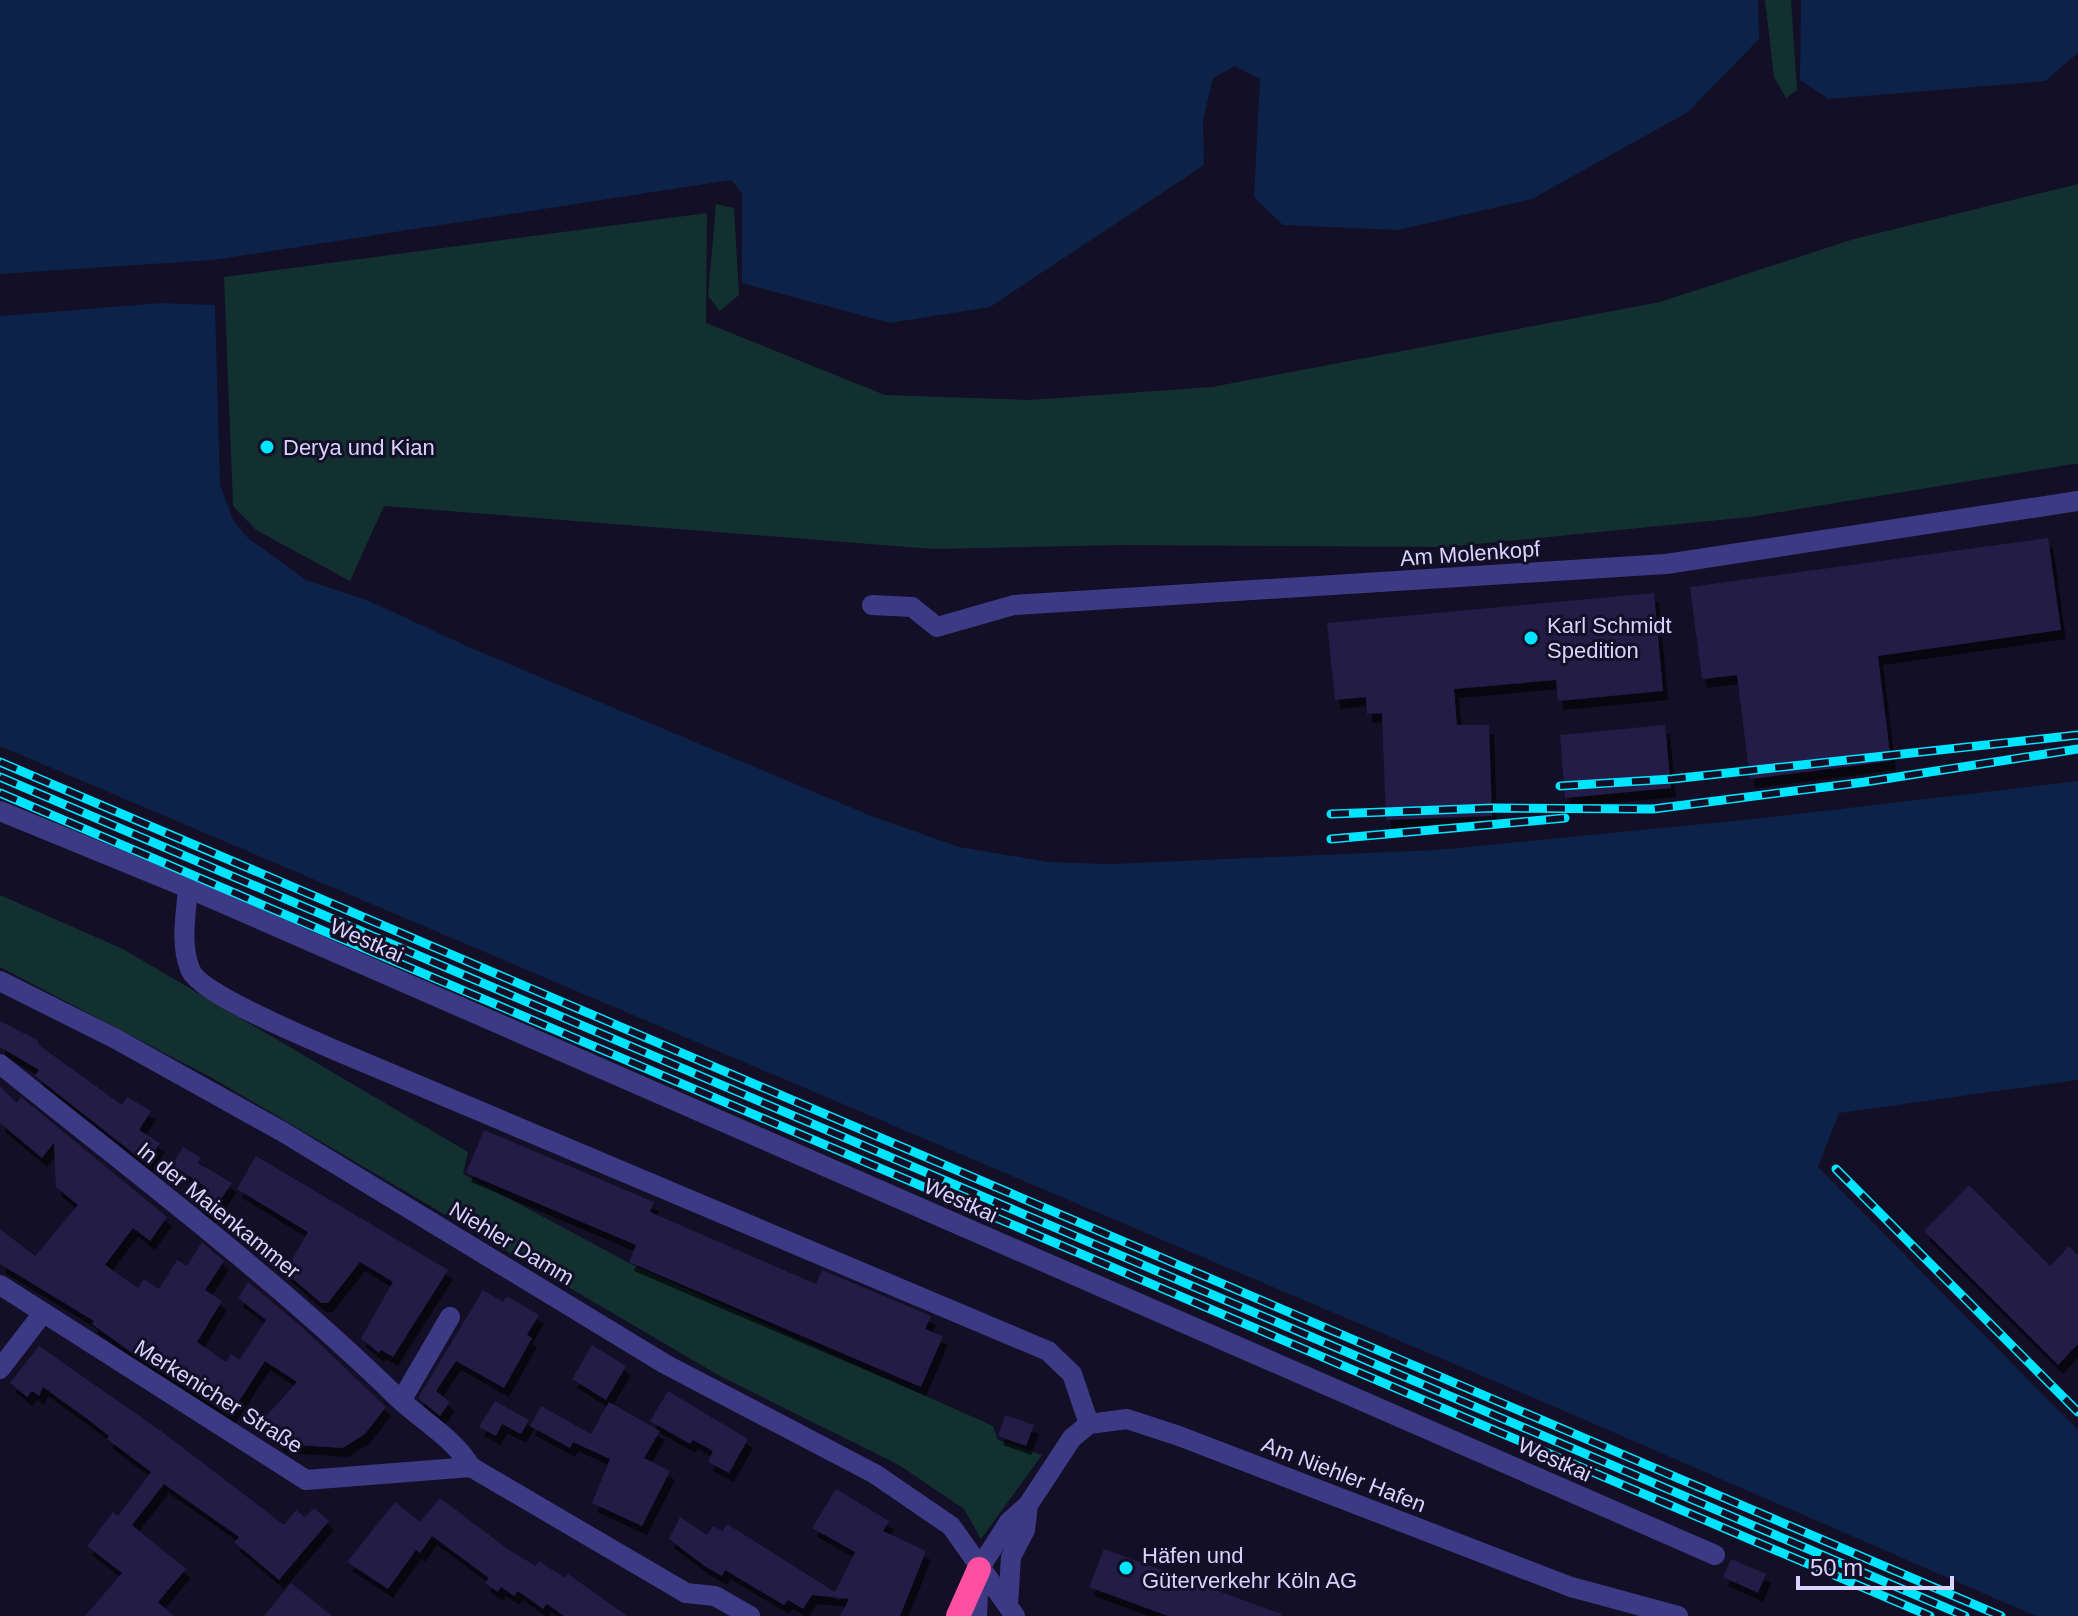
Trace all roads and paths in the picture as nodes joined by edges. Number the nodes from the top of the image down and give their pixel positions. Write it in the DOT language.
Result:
graph roads {
  1 [pos="2078,501"];
  2 [pos="872,605"];
  3 [pos="0,811"];
  4 [pos="188,888"];
  5 [pos="0,981"];
  6 [pos="0,1064"];
  7 [pos="0,1285"];
  8 [pos="43,1313"];
  9 [pos="450,1317"];
  10 [pos="0,1369"];
  11 [pos="401,1401"];
  12 [pos="1089,1424"];
  13 [pos="471,1467"];
  14 [pos="1028,1505"];
  15 [pos="1715,1555"];
  16 [pos="979,1569"];
  17 [pos="1010,1611"];
  18 [pos="750,1616"];
  19 [pos="958,1616"];
  20 [pos="977,1616"];
  21 [pos="1678,1616"];
  1 -- 2 [label="street, Am Molenkopf"];
  3 -- 4 [label="street, Westkai"];
  4 -- 12 [label="street"];
  4 -- 15 [label="street, Westkai"];
  5 -- 16 [label="street, Niehler Damm"];
  6 -- 11 [label="street, In der Maienkammer"];
  7 -- 8 [label="street, Merkenicher Straße"];
  8 -- 10 [label="street"];
  8 -- 13 [label="street, Merkenicher Straße"];
  9 -- 11 [label="street"];
  11 -- 13 [label="street, In der Maienkammer"];
  12 -- 14 [label="street"];
  12 -- 21 [label="street, Am Niehler Hafen"];
  13 -- 18 [label="street"];
  14 -- 16 [label="street"];
  14 -- 17 [label="street"];
  16 -- 17 [label="street, Niehler Damm"];
  16 -- 19 [label="highway"];
  16 -- 20 [label="street"];
}
